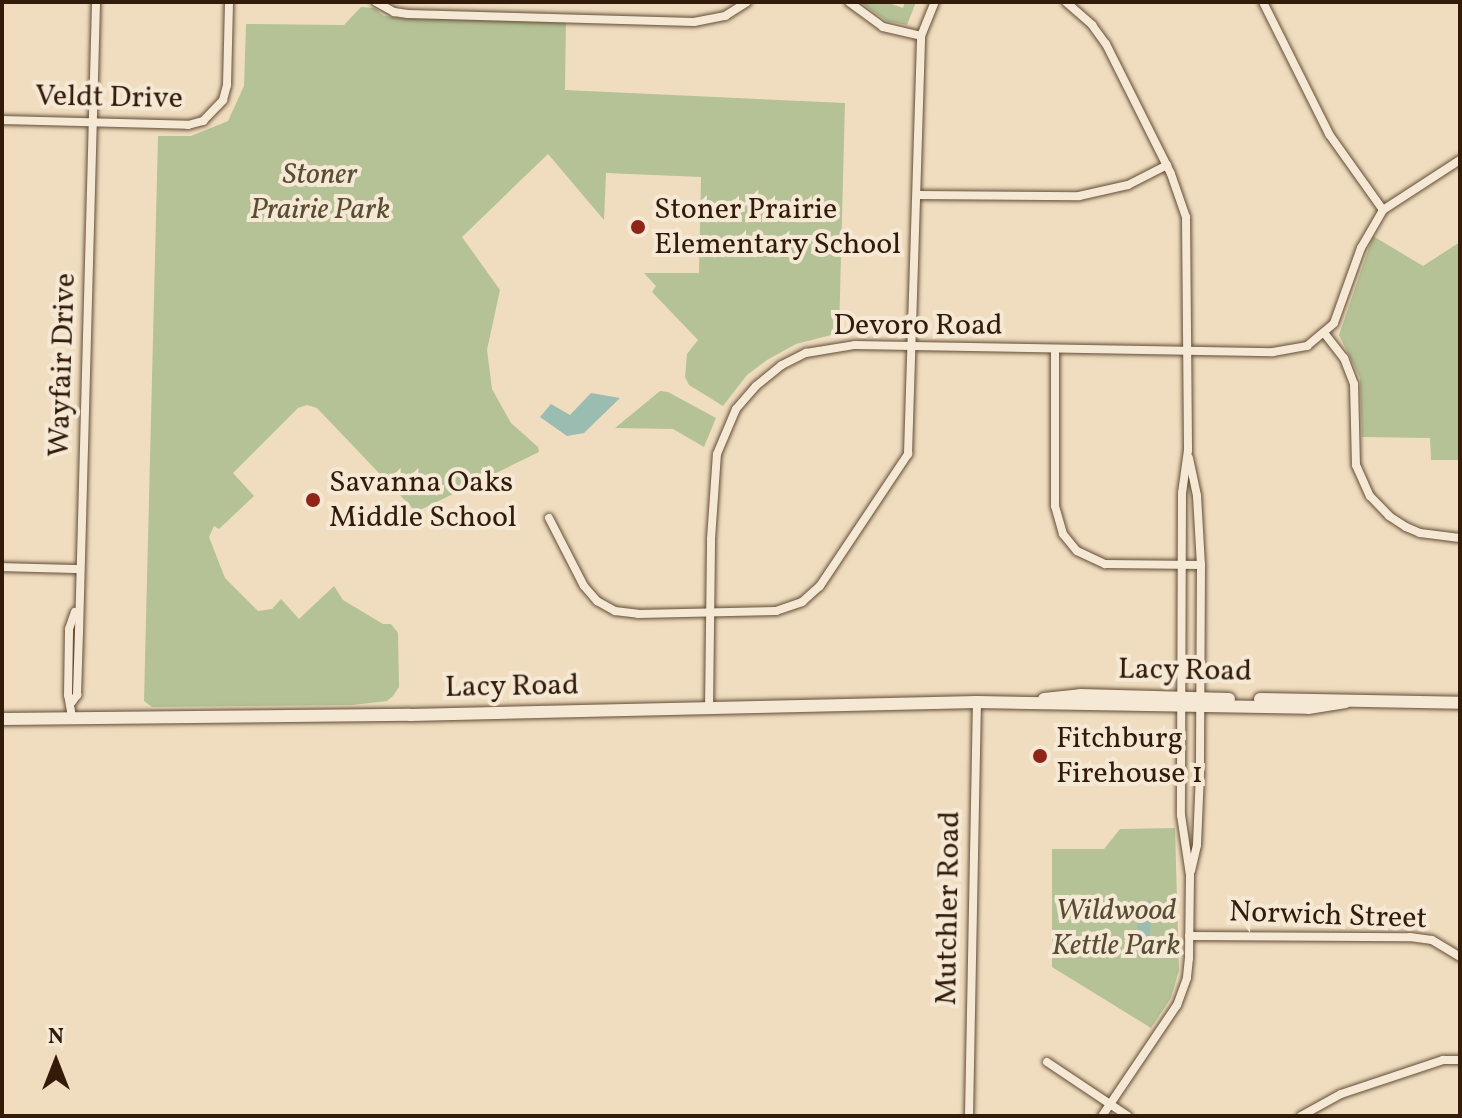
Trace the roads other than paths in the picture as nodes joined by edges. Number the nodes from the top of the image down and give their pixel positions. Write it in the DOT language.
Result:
graph roads {
  1 [pos="96,2"];
  2 [pos="229,2"];
  3 [pos="376,2"];
  4 [pos="747,2"];
  5 [pos="849,2"];
  6 [pos="935,2"];
  7 [pos="1066,2"];
  8 [pos="1263,2"];
  9 [pos="921,36"];
  10 [pos="2,120"];
  11 [pos="93,124"];
  12 [pos="1460,160"];
  13 [pos="1167,165"];
  14 [pos="917,195"];
  15 [pos="1383,210"];
  16 [pos="1325,334"];
  17 [pos="912,346"];
  18 [pos="1055,350"];
  19 [pos="1187,351"];
  20 [pos="1188,450"];
  21 [pos="549,518"];
  22 [pos="1460,538"];
  23 [pos="1183,565"];
  24 [pos="1201,565"];
  25 [pos="2,567"];
  26 [pos="80,569"];
  27 [pos="710,612"];
  28 [pos="977,702"];
  29 [pos="1182,702"];
  30 [pos="1199,703"];
  31 [pos="1460,703"];
  32 [pos="709,709"];
  33 [pos="72,717"];
  34 [pos="2,719"];
  35 [pos="1181,789"];
  36 [pos="1199,789"];
  37 [pos="1190,875"];
  38 [pos="1189,936"];
  39 [pos="1460,957"];
  40 [pos="1460,1060"];
  41 [pos="1047,1062"];
  42 [pos="1110,1104"];
  43 [pos="969,1116"];
  44 [pos="1102,1116"];
  45 [pos="1128,1116"];
  46 [pos="1301,1116"];
  1 -- 11 [label="street, Wayfair Drive"];
  2 -- 11 [label="street, Veldt Drive"];
  3 -- 4 [label="street"];
  5 -- 9 [label="street"];
  6 -- 9 [label="street"];
  7 -- 13 [label="street"];
  8 -- 15 [label="street"];
  9 -- 14 [label="street"];
  10 -- 11 [label="street, Veldt Drive"];
  11 -- 26 [label="street, Wayfair Drive"];
  12 -- 15 [label="street"];
  13 -- 14 [label="street"];
  13 -- 19 [label="street"];
  14 -- 17 [label="street"];
  15 -- 16 [label="street"];
  16 -- 19 [label="street, Devoro Road"];
  16 -- 22 [label="street"];
  17 -- 18 [label="street, Devoro Road"];
  17 -- 27 [label="street"];
  17 -- 27 [label="street, Devoro Road"];
  18 -- 19 [label="street, Devoro Road"];
  18 -- 23 [label="street"];
  19 -- 20 [label="street"];
  20 -- 23 [label="street"];
  20 -- 24 [label="street"];
  21 -- 27 [label="street"];
  23 -- 24 [label="street"];
  23 -- 29 [label="street"];
  24 -- 30 [label="street"];
  25 -- 26 [label="street"];
  26 -- 33 [label="street, Wayfair Drive"];
  27 -- 32 [label="street, Devoro Road"];
  28 -- 29 [label="street, Lacy Road"];
  28 -- 32 [label="street, Lacy Road"];
  28 -- 43 [label="street, Mutchler Road"];
  29 -- 30 [label="street, Lacy Road"];
  29 -- 35 [label="street"];
  30 -- 31 [label="street, Lacy Road"];
  30 -- 36 [label="street"];
  32 -- 33 [label="street, Lacy Road"];
  33 -- 34 [label="street, Lacy Road"];
  35 -- 36 [label="street"];
  35 -- 37 [label="street"];
  36 -- 37 [label="street"];
  37 -- 38 [label="street"];
  38 -- 39 [label="street, Norwich Street"];
  38 -- 42 [label="street"];
  40 -- 46 [label="street"];
  41 -- 42 [label="street"];
  42 -- 44 [label="street"];
  42 -- 45 [label="street"];
}
